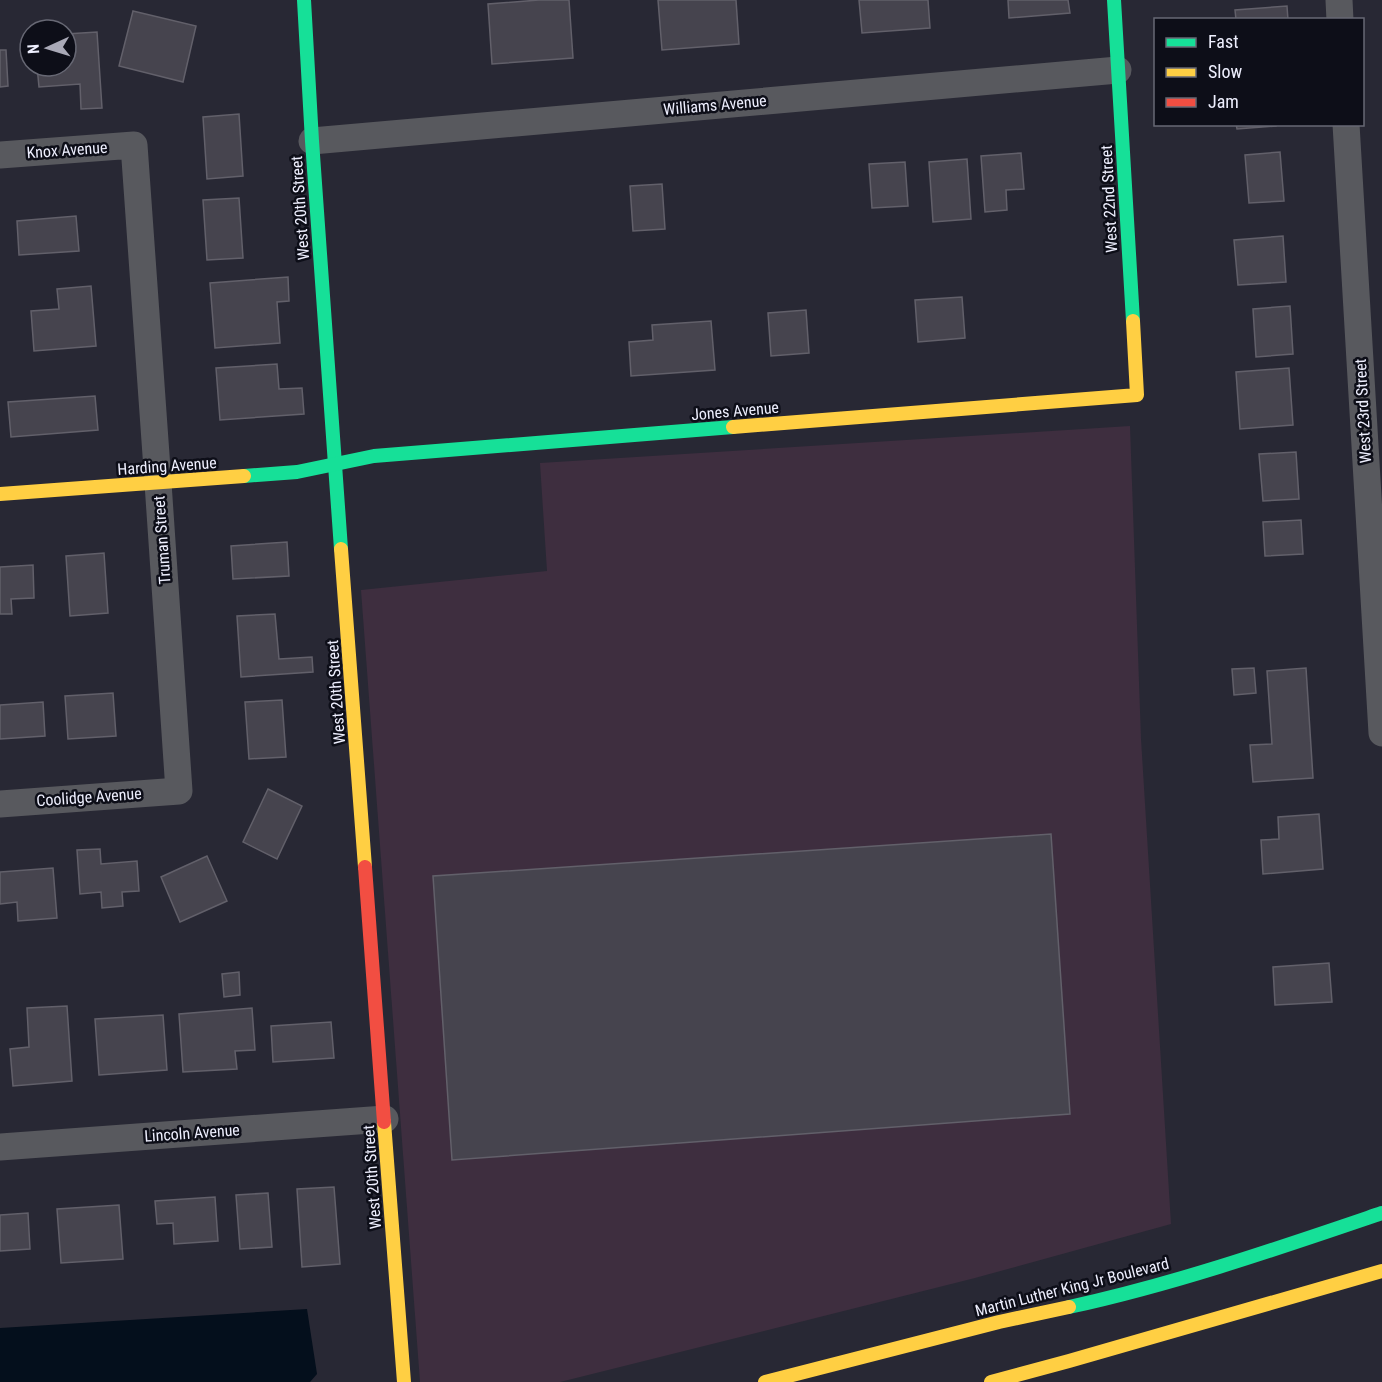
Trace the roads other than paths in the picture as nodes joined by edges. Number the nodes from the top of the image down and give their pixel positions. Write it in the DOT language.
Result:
graph roads {
  1 [pos="304,0"];
  2 [pos="1114,0"];
  3 [pos="1339,0"];
  4 [pos="1340,18"];
  5 [pos="1118,70"];
  6 [pos="1346,126"];
  7 [pos="312,141"];
  8 [pos="134,145"];
  9 [pos="0,155"];
  10 [pos="1137,395"];
  11 [pos="335,465"];
  12 [pos="159,483"];
  13 [pos="0,494"];
  14 [pos="1382,734"];
  15 [pos="179,790"];
  16 [pos="0,804"];
  17 [pos="385,1119"];
  18 [pos="0,1147"];
  19 [pos="1382,1213"];
  20 [pos="1382,1271"];
  21 [pos="1091,1340"];
  22 [pos="1069,1361"];
  23 [pos="404,1382"];
  24 [pos="765,1382"];
  25 [pos="991,1382"];
  1 -- 7 [label="street, West 20th Street"];
  2 -- 5 [label="street, West 22nd Street"];
  3 -- 4 [label="street"];
  5 -- 7 [label="street, Williams Avenue"];
  5 -- 10 [label="street, West 22nd Street"];
  6 -- 14 [label="street, West 23rd Street"];
  7 -- 11 [label="street, West 20th Street"];
  8 -- 9 [label="street, Knox Avenue"];
  8 -- 12 [label="street, Truman Street"];
  10 -- 11 [label="street, Jones Avenue"];
  11 -- 12 [label="street, Harding Avenue"];
  11 -- 17 [label="street, West 20th Street"];
  12 -- 13 [label="street, Harding Avenue"];
  12 -- 15 [label="street, Truman Street"];
  15 -- 16 [label="street, Coolidge Avenue"];
  17 -- 18 [label="street, Lincoln Avenue"];
  17 -- 23 [label="street, West 20th Street"];
  19 -- 24 [label="street, Martin Luther King Jr Boulevard"];
  20 -- 22 [label="street"];
  21 -- 22 [label="street"];
  22 -- 25 [label="street"];
}
